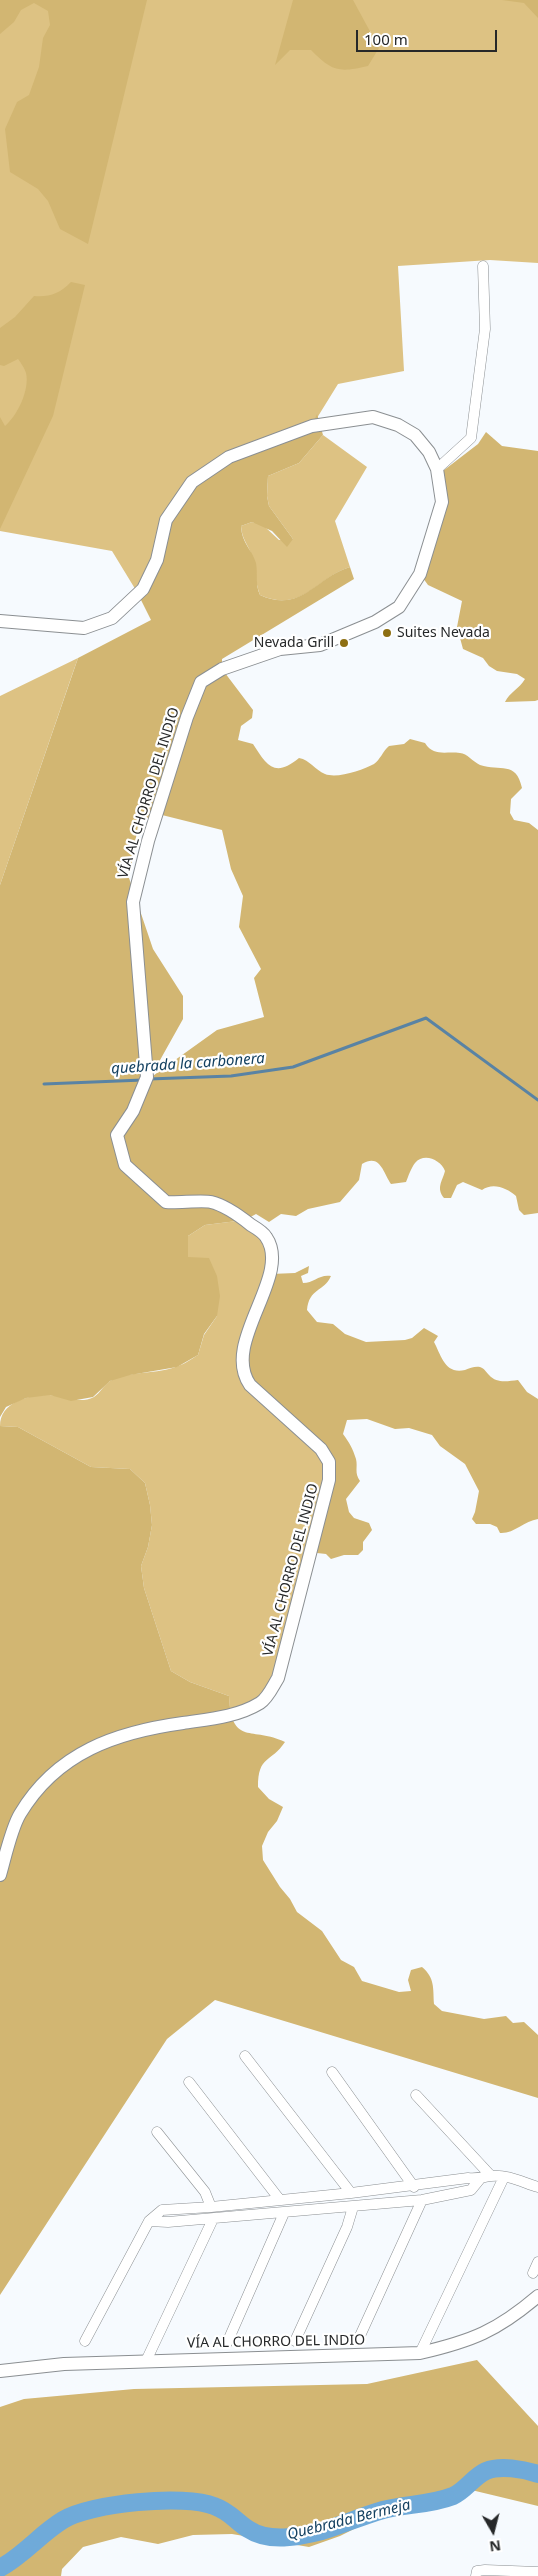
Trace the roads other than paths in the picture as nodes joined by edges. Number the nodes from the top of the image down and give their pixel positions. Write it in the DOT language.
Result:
graph roads {
  1 [pos="483,266"];
  2 [pos="436,469"];
  3 [pos="0,621"];
  4 [pos="0,1875"];
  5 [pos="245,2056"];
  6 [pos="332,2072"];
  7 [pos="189,2082"];
  8 [pos="416,2095"];
  9 [pos="156,2132"];
  10 [pos="504,2177"];
  11 [pos="486,2178"];
  12 [pos="414,2187"];
  13 [pos="538,2187"];
  14 [pos="351,2194"];
  15 [pos="280,2200"];
  16 [pos="422,2200"];
  17 [pos="353,2207"];
  18 [pos="211,2208"];
  19 [pos="284,2213"];
  20 [pos="213,2219"];
  21 [pos="149,2221"];
  22 [pos="538,2262"];
  23 [pos="532,2273"];
  24 [pos="538,2296"];
  25 [pos="359,2338"];
  26 [pos="85,2341"];
  27 [pos="294,2341"];
  28 [pos="226,2343"];
  29 [pos="420,2353"];
  30 [pos="146,2361"];
  31 [pos="0,2371"];
  32 [pos="538,2572"];
  33 [pos="481,2573"];
  1 -- 2 [label="street"];
  2 -- 3 [label="street, VÍA AL CHORRO DEL INDIO"];
  2 -- 4 [label="street, VÍA AL CHORRO DEL INDIO"];
  5 -- 14 [label="street"];
  6 -- 12 [label="street"];
  7 -- 15 [label="street"];
  8 -- 11 [label="street"];
  9 -- 18 [label="street"];
  10 -- 11 [label="street"];
  10 -- 13 [label="street"];
  10 -- 29 [label="street"];
  11 -- 12 [label="street"];
  11 -- 16 [label="street"];
  12 -- 14 [label="street"];
  14 -- 15 [label="street"];
  15 -- 18 [label="street"];
  16 -- 17 [label="street"];
  16 -- 25 [label="street"];
  17 -- 19 [label="street"];
  17 -- 27 [label="street"];
  18 -- 21 [label="street"];
  19 -- 20 [label="street"];
  19 -- 28 [label="street"];
  20 -- 21 [label="street"];
  20 -- 30 [label="street"];
  21 -- 26 [label="street"];
  22 -- 23 [label="street"];
  24 -- 29 [label="street, VÍA AL CHORRO DEL INDIO"];
  29 -- 30 [label="street, VÍA AL CHORRO DEL INDIO"];
  30 -- 31 [label="street, VÍA AL CHORRO DEL INDIO"];
  32 -- 33 [label="street"];
}
